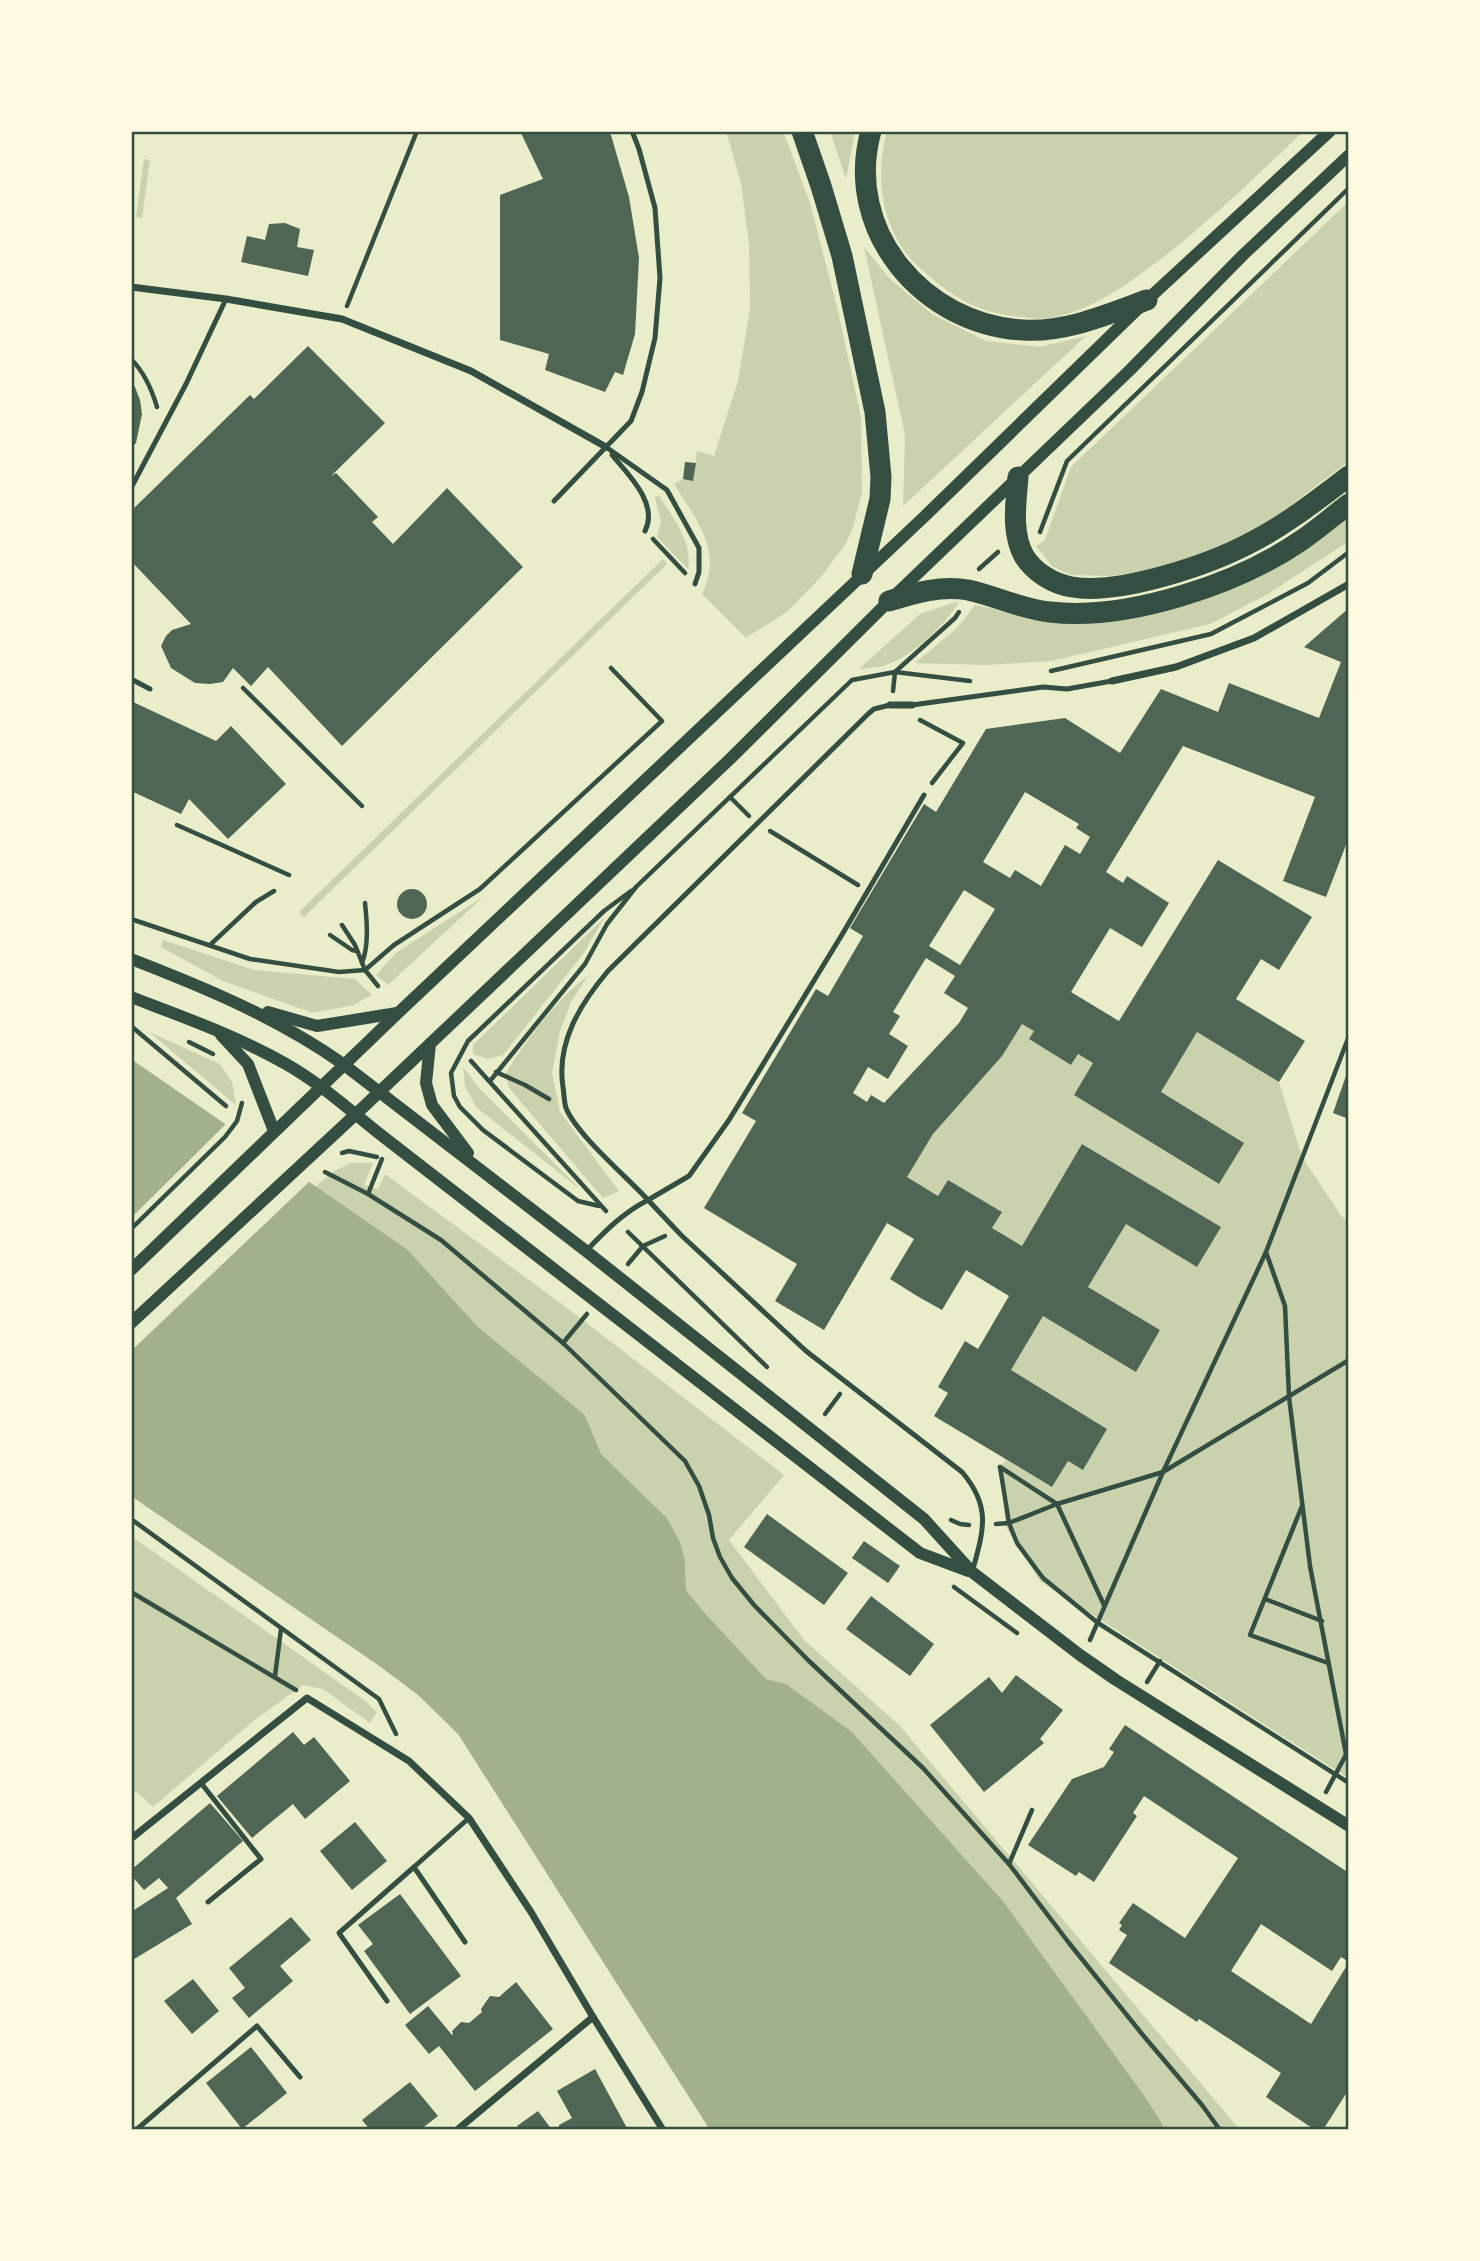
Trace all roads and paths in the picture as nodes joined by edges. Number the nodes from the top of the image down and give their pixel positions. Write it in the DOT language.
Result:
graph roads {
  1 [pos="417,131"];
  2 [pos="632,131"];
  3 [pos="802,131"];
  4 [pos="871,131"];
  5 [pos="1331,131"];
  6 [pos="1349,155"];
  7 [pos="1349,188"];
  8 [pos="131,286"];
  9 [pos="226,299"];
  10 [pos="1147,300"];
  11 [pos="342,319"];
  12 [pos="131,359"];
  13 [pos="162,429"];
  14 [pos="606,447"];
  15 [pos="1349,476"];
  16 [pos="1018,477"];
  17 [pos="131,488"];
  18 [pos="554,502"];
  19 [pos="1349,505"];
  20 [pos="645,531"];
  21 [pos="1019,543"];
  22 [pos="1349,552"];
  23 [pos="862,574"];
  24 [pos="695,584"];
  25 [pos="1348,585"];
  26 [pos="968,590"];
  27 [pos="890,601"];
  28 [pos="611,668"];
  29 [pos="895,672"];
  30 [pos="1039,673"];
  31 [pos="131,679"];
  32 [pos="970,681"];
  33 [pos="1112,681"];
  34 [pos="243,688"];
  35 [pos="149,689"];
  36 [pos="890,705"];
  37 [pos="912,705"];
  38 [pos="924,795"];
  39 [pos="730,797"];
  40 [pos="362,806"];
  41 [pos="757,823"];
  42 [pos="177,825"];
  43 [pos="289,875"];
  44 [pos="636,887"];
  45 [pos="868,890"];
  46 [pos="274,891"];
  47 [pos="365,903"];
  48 [pos="131,919"];
  49 [pos="342,925"];
  50 [pos="330,934"];
  51 [pos="210,945"];
  52 [pos="357,951"];
  53 [pos="131,960"];
  54 [pos="362,963"];
  55 [pos="365,970"];
  56 [pos="378,986"];
  57 [pos="131,997"];
  58 [pos="237,1002"];
  59 [pos="398,1013"];
  60 [pos="131,1026"];
  61 [pos="217,1031"];
  62 [pos="1349,1036"];
  63 [pos="182,1038"];
  64 [pos="430,1044"];
  65 [pos="222,1059"];
  66 [pos="471,1061"];
  67 [pos="343,1064"];
  68 [pos="496,1072"];
  69 [pos="490,1080"];
  70 [pos="321,1087"];
  71 [pos="380,1092"];
  72 [pos="243,1098"];
  73 [pos="226,1105"];
  74 [pos="567,1110"];
  75 [pos="355,1115"];
  76 [pos="274,1131"];
  77 [pos="381,1160"];
  78 [pos="480,1168"];
  79 [pos="325,1172"];
  80 [pos="368,1194"];
  81 [pos="648,1200"];
  82 [pos="600,1206"];
  83 [pos="615,1220"];
  84 [pos="131,1229"];
  85 [pos="586,1251"];
  86 [pos="1266,1252"];
  87 [pos="131,1270"];
  88 [pos="590,1311"];
  89 [pos="131,1323"];
  90 [pos="563,1343"];
  91 [pos="1349,1360"];
  92 [pos="772,1371"];
  93 [pos="847,1385"];
  94 [pos="1289,1397"];
  95 [pos="816,1407"];
  96 [pos="825,1414"];
  97 [pos="834,1421"];
  98 [pos="1163,1472"];
  99 [pos="1057,1504"];
  100 [pos="1302,1505"];
  101 [pos="946,1515"];
  102 [pos="131,1518"];
  103 [pos="1009,1523"];
  104 [pos="983,1525"];
  105 [pos="972,1572"];
  106 [pos="131,1592"];
  107 [pos="1265,1600"];
  108 [pos="1104,1606"];
  109 [pos="1322,1622"];
  110 [pos="1098,1623"];
  111 [pos="281,1629"];
  112 [pos="1080,1655"];
  113 [pos="1328,1663"];
  114 [pos="275,1677"];
  115 [pos="307,1698"];
  116 [pos="1348,1752"];
  117 [pos="410,1761"];
  118 [pos="1335,1775"];
  119 [pos="201,1783"];
  120 [pos="1349,1783"];
  121 [pos="1318,1807"];
  122 [pos="1032,1810"];
  123 [pos="469,1818"];
  124 [pos="1349,1826"];
  125 [pos="133,1837"];
  126 [pos="1009,1864"];
  127 [pos="414,1867"];
  128 [pos="208,1902"];
  129 [pos="465,1942"];
  130 [pos="387,2001"];
  131 [pos="593,2017"];
  132 [pos="300,2077"];
  133 [pos="133,2130"];
  134 [pos="457,2130"];
  135 [pos="663,2130"];
  136 [pos="1220,2130"];
  1 -- 11 [label="path"];
  2 -- 14 [label="lane"];
  3 -- 23 [label="highway"];
  4 -- 10 [label="highway"];
  5 -- 10 [label="street"];
  6 -- 16 [label="street"];
  7 -- 21 [label="path"];
  8 -- 9 [label="street"];
  9 -- 11 [label="street"];
  9 -- 13 [label="lane"];
  10 -- 23 [label="street"];
  11 -- 14 [label="street"];
  12 -- 13 [label="path"];
  13 -- 17 [label="lane"];
  14 -- 18 [label="lane"];
  14 -- 20 [label="lane"];
  14 -- 24 [label="lane"];
  15 -- 21 [label="highway"];
  16 -- 21 [label="highway"];
  16 -- 27 [label="street"];
  19 -- 26 [label="highway"];
  20 -- 24 [label="path"];
  21 -- 26 [label="path"];
  22 -- 30 [label="path"];
  23 -- 59 [label="street"];
  25 -- 33 [label="street"];
  26 -- 27 [label="highway"];
  26 -- 29 [label="path"];
  27 -- 64 [label="street"];
  28 -- 55 [label="path"];
  29 -- 32 [label="path"];
  29 -- 39 [label="path"];
  31 -- 35 [label="lane"];
  33 -- 37 [label="lane"];
  34 -- 40 [label="path"];
  36 -- 37 [label="street"];
  36 -- 38 [label="path"];
  36 -- 41 [label="lane"];
  38 -- 45 [label="lane"];
  39 -- 41 [label="path"];
  39 -- 44 [label="path"];
  41 -- 45 [label="path"];
  41 -- 74 [label="lane"];
  42 -- 43 [label="path"];
  44 -- 68 [label="path"];
  44 -- 82 [label="path"];
  45 -- 81 [label="lane"];
  46 -- 51 [label="path"];
  47 -- 54 [label="path"];
  48 -- 51 [label="path"];
  49 -- 52 [label="path"];
  50 -- 52 [label="path"];
  51 -- 55 [label="path"];
  52 -- 54 [label="path"];
  53 -- 58 [label="street"];
  54 -- 55 [label="path"];
  55 -- 56 [label="path"];
  57 -- 61 [label="street"];
  58 -- 59 [label="street"];
  58 -- 67 [label="street"];
  59 -- 67 [label="street"];
  60 -- 73 [label="path"];
  61 -- 70 [label="street"];
  61 -- 76 [label="street"];
  62 -- 86 [label="path"];
  63 -- 65 [label="path"];
  64 -- 71 [label="street"];
  64 -- 78 [label="street"];
  66 -- 69 [label="path"];
  67 -- 70 [label="street"];
  67 -- 71 [label="street"];
  68 -- 69 [label="path"];
  68 -- 74 [label="path"];
  69 -- 82 [label="path"];
  70 -- 75 [label="street"];
  70 -- 76 [label="street"];
  71 -- 75 [label="street"];
  71 -- 78 [label="street"];
  72 -- 84 [label="path"];
  74 -- 81 [label="lane"];
  75 -- 89 [label="street"];
  75 -- 105 [label="street"];
  76 -- 87 [label="street"];
  77 -- 80 [label="path"];
  78 -- 85 [label="street"];
  79 -- 80 [label="path"];
  80 -- 90 [label="path"];
  81 -- 83 [label="lane"];
  81 -- 93 [label="lane"];
  82 -- 83 [label="path"];
  83 -- 85 [label="lane"];
  83 -- 92 [label="path"];
  85 -- 105 [label="street"];
  86 -- 94 [label="path"];
  86 -- 98 [label="path"];
  88 -- 90 [label="path"];
  90 -- 126 [label="path"];
  91 -- 94 [label="path"];
  93 -- 96 [label="path"];
  93 -- 104 [label="lane"];
  94 -- 98 [label="path"];
  94 -- 100 [label="path"];
  95 -- 96 [label="path"];
  96 -- 97 [label="path"];
  98 -- 99 [label="path"];
  98 -- 108 [label="path"];
  99 -- 103 [label="path"];
  99 -- 103 [label="path"];
  99 -- 108 [label="path"];
  100 -- 107 [label="path"];
  100 -- 109 [label="path"];
  101 -- 104 [label="path"];
  102 -- 111 [label="path"];
  103 -- 104 [label="path"];
  103 -- 110 [label="path"];
  104 -- 105 [label="lane"];
  105 -- 112 [label="street"];
  106 -- 114 [label="path"];
  107 -- 109 [label="path"];
  107 -- 113 [label="path"];
  108 -- 110 [label="path"];
  109 -- 113 [label="path"];
  110 -- 112 [label="path"];
  110 -- 118 [label="path"];
  111 -- 114 [label="path"];
  111 -- 117 [label="path"];
  112 -- 121 [label="street"];
  113 -- 116 [label="path"];
  114 -- 115 [label="path"];
  115 -- 117 [label="street"];
  115 -- 119 [label="street"];
  116 -- 118 [label="path"];
  117 -- 123 [label="street"];
  118 -- 120 [label="path"];
  118 -- 121 [label="path"];
  119 -- 125 [label="street"];
  119 -- 128 [label="lane"];
  121 -- 124 [label="street"];
  122 -- 126 [label="path"];
  123 -- 127 [label="lane"];
  123 -- 131 [label="street"];
  126 -- 136 [label="path"];
  127 -- 129 [label="lane"];
  127 -- 130 [label="lane"];
  131 -- 134 [label="street"];
  131 -- 135 [label="street"];
  132 -- 133 [label="lane"];
}
